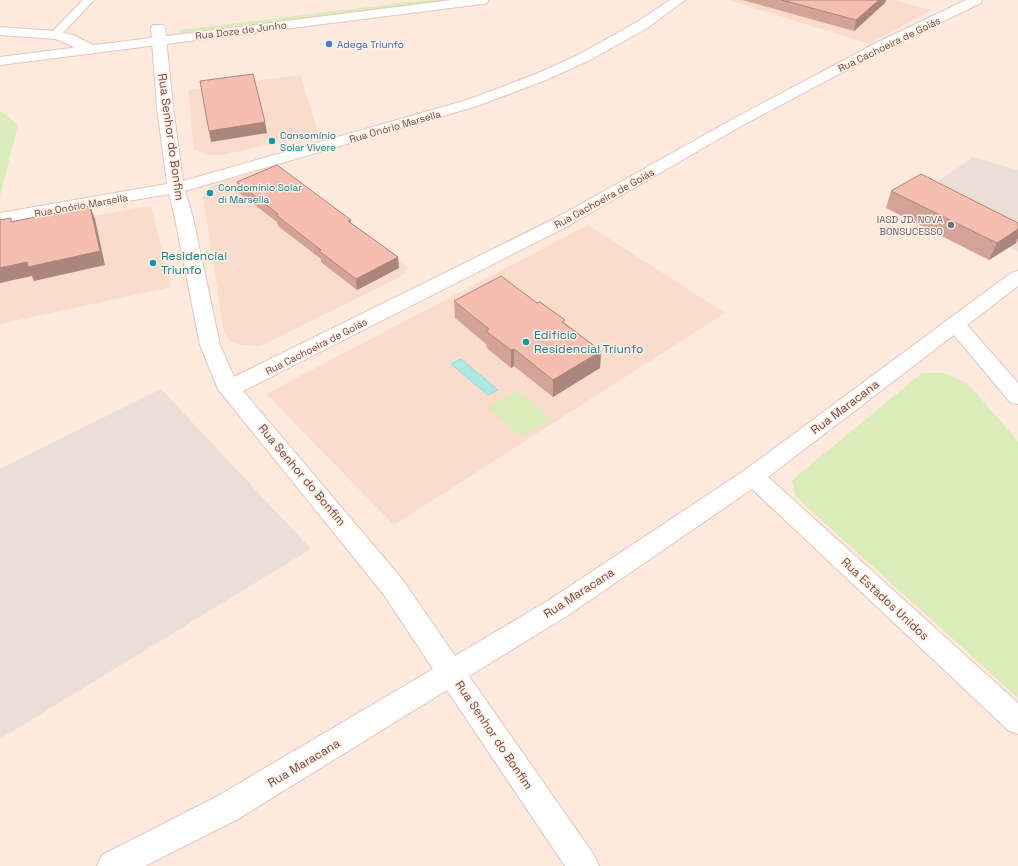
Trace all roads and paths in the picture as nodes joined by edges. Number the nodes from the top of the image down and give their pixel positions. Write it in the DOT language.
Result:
graph roads {
  1 [pos="89,0"];
  2 [pos="392,0"];
  3 [pos="474,0"];
  4 [pos="976,0"];
  5 [pos="678,1"];
  6 [pos="191,24"];
  7 [pos="0,31"];
  8 [pos="158,31"];
  9 [pos="62,37"];
  10 [pos="90,42"];
  11 [pos="15,45"];
  12 [pos="0,61"];
  13 [pos="176,188"];
  14 [pos="0,218"];
  15 [pos="1018,277"];
  16 [pos="955,324"];
  17 [pos="229,389"];
  18 [pos="1018,396"];
  19 [pos="753,476"];
  20 [pos="451,673"];
  21 [pos="1018,721"];
  22 [pos="113,866"];
  23 [pos="583,866"];
  1 -- 9 [label="lane"];
  2 -- 6 [label="street, Rua Doze de Junho"];
  3 -- 8 [label="street, Rua Doze de Junho"];
  4 -- 17 [label="street, Rua Cachoeira de Goiás"];
  5 -- 13 [label="street, Rua Onório Marsella"];
  7 -- 9 [label="street"];
  8 -- 10 [label="street, Rua Doze de Junho"];
  8 -- 13 [label="street, Rua Senhor do Bonfim"];
  9 -- 10 [label="street"];
  9 -- 11 [label="street"];
  10 -- 12 [label="street, Rua Doze de Junho"];
  13 -- 14 [label="street, Rua Onório Marsella"];
  13 -- 17 [label="street, Rua Senhor do Bonfim"];
  15 -- 16 [label="street, Rua Maracana"];
  16 -- 18 [label="street"];
  16 -- 19 [label="street, Rua Maracana"];
  17 -- 20 [label="street, Rua Senhor do Bonfim"];
  19 -- 20 [label="street, Rua Maracana"];
  19 -- 21 [label="street, Rua Estados Unidos"];
  20 -- 22 [label="street, Rua Maracana"];
  20 -- 23 [label="street, Rua Senhor do Bonfim"];
}
